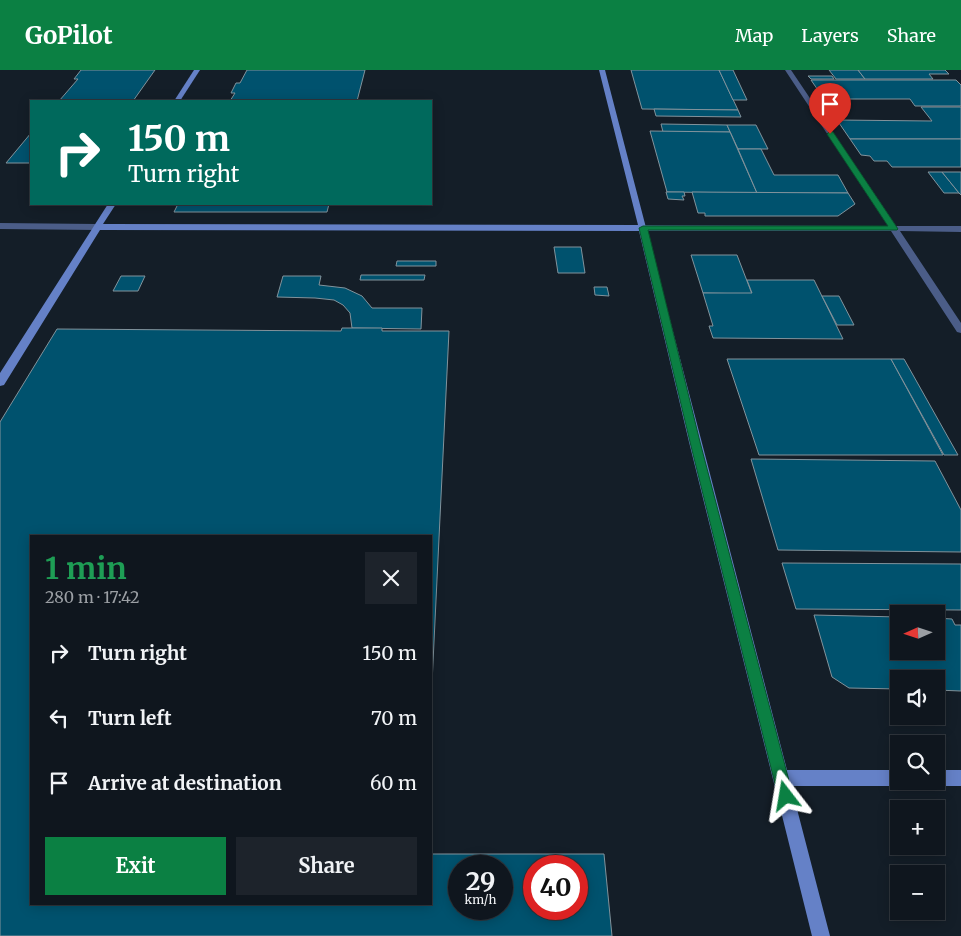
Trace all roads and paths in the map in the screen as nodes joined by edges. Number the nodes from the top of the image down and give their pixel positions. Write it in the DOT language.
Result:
graph roads {
  1 [pos="197,70"];
  2 [pos="602,70"];
  3 [pos="788,70"];
  4 [pos="178,100"];
  5 [pos="111,205"];
  6 [pos="0,226"];
  7 [pos="97,226"];
  8 [pos="643,228"];
  9 [pos="894,229"];
  10 [pos="961,229"];
  11 [pos="961,330"];
  12 [pos="0,382"];
  13 [pos="781,778"];
  14 [pos="890,778"];
  15 [pos="945,778"];
  16 [pos="961,778"];
  17 [pos="821,936"];
  1 -- 4 [label="street"];
  2 -- 8 [label="street"];
  3 -- 9 [label="street"];
  5 -- 7 [label="street"];
  6 -- 7 [label="street"];
  7 -- 8 [label="street"];
  7 -- 12 [label="street"];
  8 -- 9 [label="street"];
  8 -- 13 [label="street"];
  9 -- 10 [label="street"];
  9 -- 11 [label="street"];
  13 -- 14 [label="street"];
  13 -- 17 [label="street"];
  15 -- 16 [label="street"];
}
